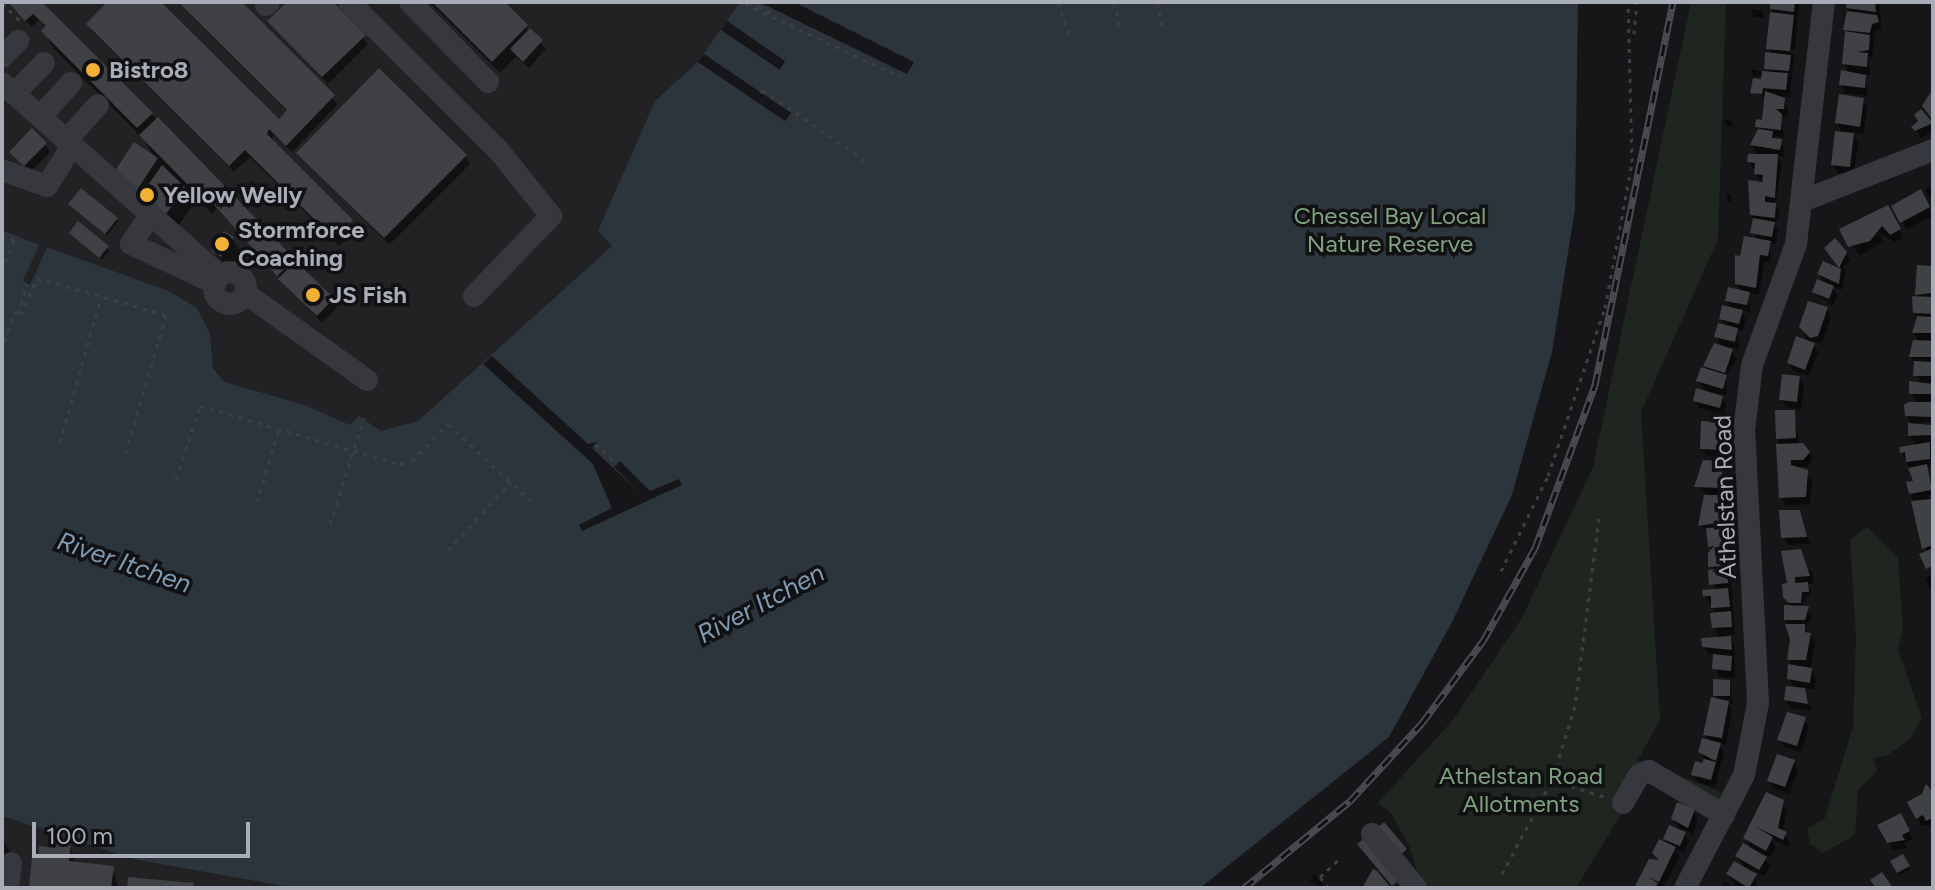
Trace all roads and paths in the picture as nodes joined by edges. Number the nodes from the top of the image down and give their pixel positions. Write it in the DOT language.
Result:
graph roads {
  1 [pos="349,2"];
  2 [pos="410,2"];
  3 [pos="1058,2"];
  4 [pos="1114,2"];
  5 [pos="1157,2"];
  6 [pos="1628,2"];
  7 [pos="1637,2"];
  8 [pos="1824,2"];
  9 [pos="747,3"];
  10 [pos="1162,25"];
  11 [pos="1121,30"];
  12 [pos="1071,40"];
  13 [pos="1633,42"];
  14 [pos="44,63"];
  15 [pos="901,77"];
  16 [pos="488,82"];
  17 [pos="71,83"];
  18 [pos="8,88"];
  19 [pos="761,93"];
  20 [pos="98,105"];
  21 [pos="40,117"];
  22 [pos="69,143"];
  23 [pos="1933,150"];
  24 [pos="870,164"];
  25 [pos="2,170"];
  26 [pos="1802,201"];
  27 [pos="149,217"];
  28 [pos="2,234"];
  29 [pos="2,270"];
  30 [pos="218,280"];
  31 [pos="27,284"];
  32 [pos="474,296"];
  33 [pos="101,297"];
  34 [pos="18,314"];
  35 [pos="2,351"];
  36 [pos="367,380"];
  37 [pos="364,418"];
  38 [pos="279,429"];
  39 [pos="60,442"];
  40 [pos="595,444"];
  41 [pos="354,450"];
  42 [pos="124,459"];
  43 [pos="617,464"];
  44 [pos="176,479"];
  45 [pos="511,482"];
  46 [pos="257,502"];
  47 [pos="536,506"];
  48 [pos="1599,518"];
  49 [pos="330,524"];
  50 [pos="448,550"];
  51 [pos="1501,571"];
  52 [pos="1552,780"];
  53 [pos="1623,803"];
  54 [pos="1724,815"];
  55 [pos="1372,834"];
  56 [pos="1338,860"];
  57 [pos="11,863"];
  58 [pos="1502,874"];
  59 [pos="8,888"];
  60 [pos="1329,888"];
  61 [pos="1416,888"];
  62 [pos="1685,888"];
  1 -- 32 [label="street"];
  2 -- 16 [label="street"];
  3 -- 12 [label="path"];
  4 -- 11 [label="path"];
  5 -- 10 [label="path"];
  6 -- 13 [label="path"];
  7 -- 13 [label="path"];
  8 -- 26 [label="street, Athelstan Road"];
  9 -- 15 [label="path"];
  13 -- 51 [label="path"];
  14 -- 18 [label="street"];
  17 -- 21 [label="street"];
  18 -- 21 [label="street"];
  19 -- 24 [label="path"];
  20 -- 22 [label="street"];
  21 -- 22 [label="street"];
  22 -- 25 [label="street"];
  22 -- 27 [label="street"];
  23 -- 26 [label="street"];
  26 -- 54 [label="street, Athelstan Road"];
  27 -- 30 [label="street"];
  27 -- 30 [label="street"];
  28 -- 29 [label="path"];
  30 -- 36 [label="street"];
  31 -- 34 [label="path"];
  33 -- 34 [label="path"];
  33 -- 39 [label="path"];
  33 -- 42 [label="path"];
  34 -- 35 [label="path"];
  37 -- 41 [label="path"];
  38 -- 41 [label="path"];
  38 -- 44 [label="path"];
  38 -- 46 [label="path"];
  40 -- 43 [label="path"];
  41 -- 45 [label="path"];
  41 -- 49 [label="path"];
  45 -- 47 [label="path"];
  45 -- 50 [label="path"];
  48 -- 52 [label="path"];
  52 -- 53 [label="path"];
  52 -- 58 [label="path"];
  53 -- 54 [label="street"];
  54 -- 62 [label="street, Athelstan Road"];
  55 -- 61 [label="street"];
  56 -- 60 [label="path"];
  57 -- 59 [label="street"];
}
